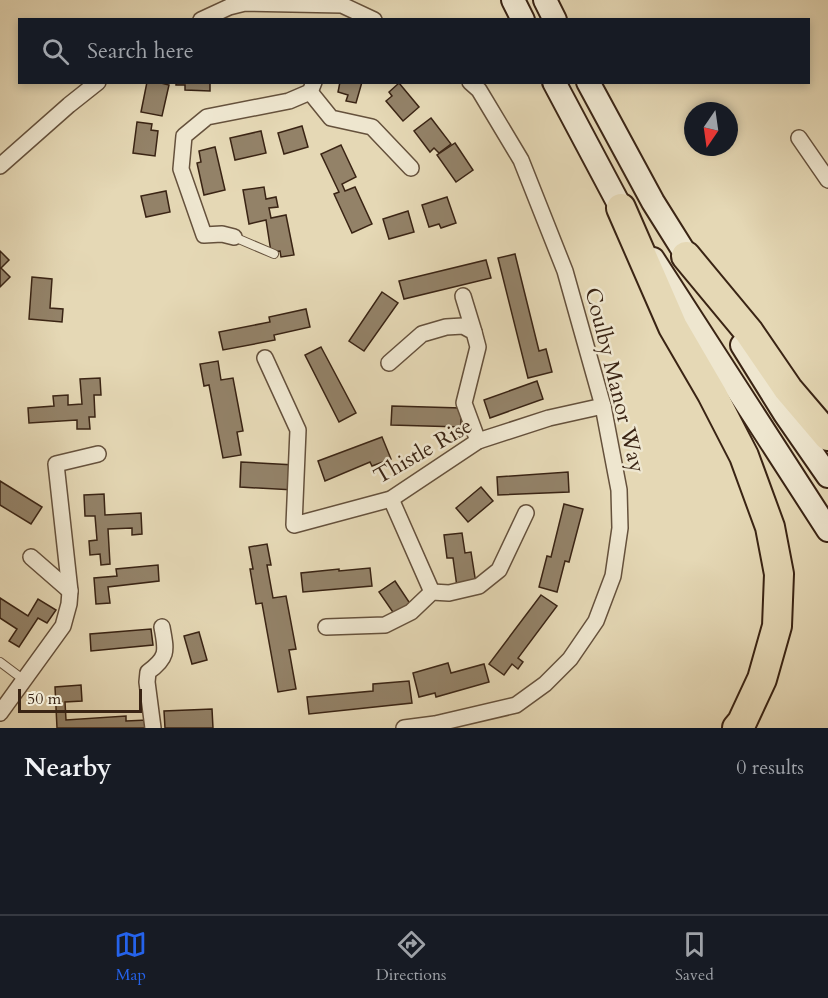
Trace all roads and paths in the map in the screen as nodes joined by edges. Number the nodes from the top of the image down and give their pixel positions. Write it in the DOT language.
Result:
graph roads {
  1 [pos="513,0"];
  2 [pos="545,0"];
  3 [pos="244,2"];
  4 [pos="340,12"];
  5 [pos="206,18"];
  6 [pos="366,18"];
  7 [pos="522,18"];
  8 [pos="554,18"];
  9 [pos="95,84"];
  10 [pos="472,84"];
  11 [pos="555,84"];
  12 [pos="589,84"];
  13 [pos="312,87"];
  14 [pos="799,138"];
  15 [pos="0,166"];
  16 [pos="411,168"];
  17 [pos="828,180"];
  18 [pos="621,208"];
  19 [pos="234,237"];
  20 [pos="274,254"];
  21 [pos="686,256"];
  22 [pos="463,296"];
  23 [pos="474,332"];
  24 [pos="265,358"];
  25 [pos="389,363"];
  26 [pos="603,406"];
  27 [pos="828,436"];
  28 [pos="478,441"];
  29 [pos="98,454"];
  30 [pos="828,476"];
  31 [pos="391,499"];
  32 [pos="526,513"];
  33 [pos="828,530"];
  34 [pos="31,557"];
  35 [pos="70,591"];
  36 [pos="432,592"];
  37 [pos="162,627"];
  38 [pos="326,627"];
  39 [pos="0,662"];
  40 [pos="24,680"];
  41 [pos="0,713"];
  42 [pos="153,728"];
  43 [pos="404,728"];
  44 [pos="737,728"];
  1 -- 7 [label="main road"];
  2 -- 8 [label="main road"];
  3 -- 4 [label="street"];
  3 -- 5 [label="street"];
  4 -- 6 [label="street"];
  9 -- 15 [label="street"];
  10 -- 26 [label="street, Coulby Manor Way"];
  11 -- 18 [label="main road"];
  12 -- 21 [label="main road"];
  13 -- 16 [label="street"];
  13 -- 19 [label="street"];
  14 -- 17 [label="street"];
  18 -- 33 [label="main road"];
  18 -- 44 [label="highway"];
  19 -- 20 [label="lane"];
  21 -- 27 [label="highway"];
  21 -- 30 [label="main road"];
  22 -- 23 [label="street"];
  23 -- 25 [label="street"];
  23 -- 28 [label="street"];
  24 -- 31 [label="street, Thistle Rise"];
  26 -- 28 [label="street, Thistle Rise"];
  26 -- 43 [label="street, Coulby Manor Way"];
  28 -- 31 [label="street, Thistle Rise"];
  29 -- 35 [label="street"];
  31 -- 36 [label="street"];
  32 -- 36 [label="street"];
  34 -- 35 [label="street"];
  35 -- 40 [label="street"];
  36 -- 38 [label="street"];
  37 -- 42 [label="street"];
  39 -- 40 [label="lane"];
  40 -- 41 [label="street"];
}
